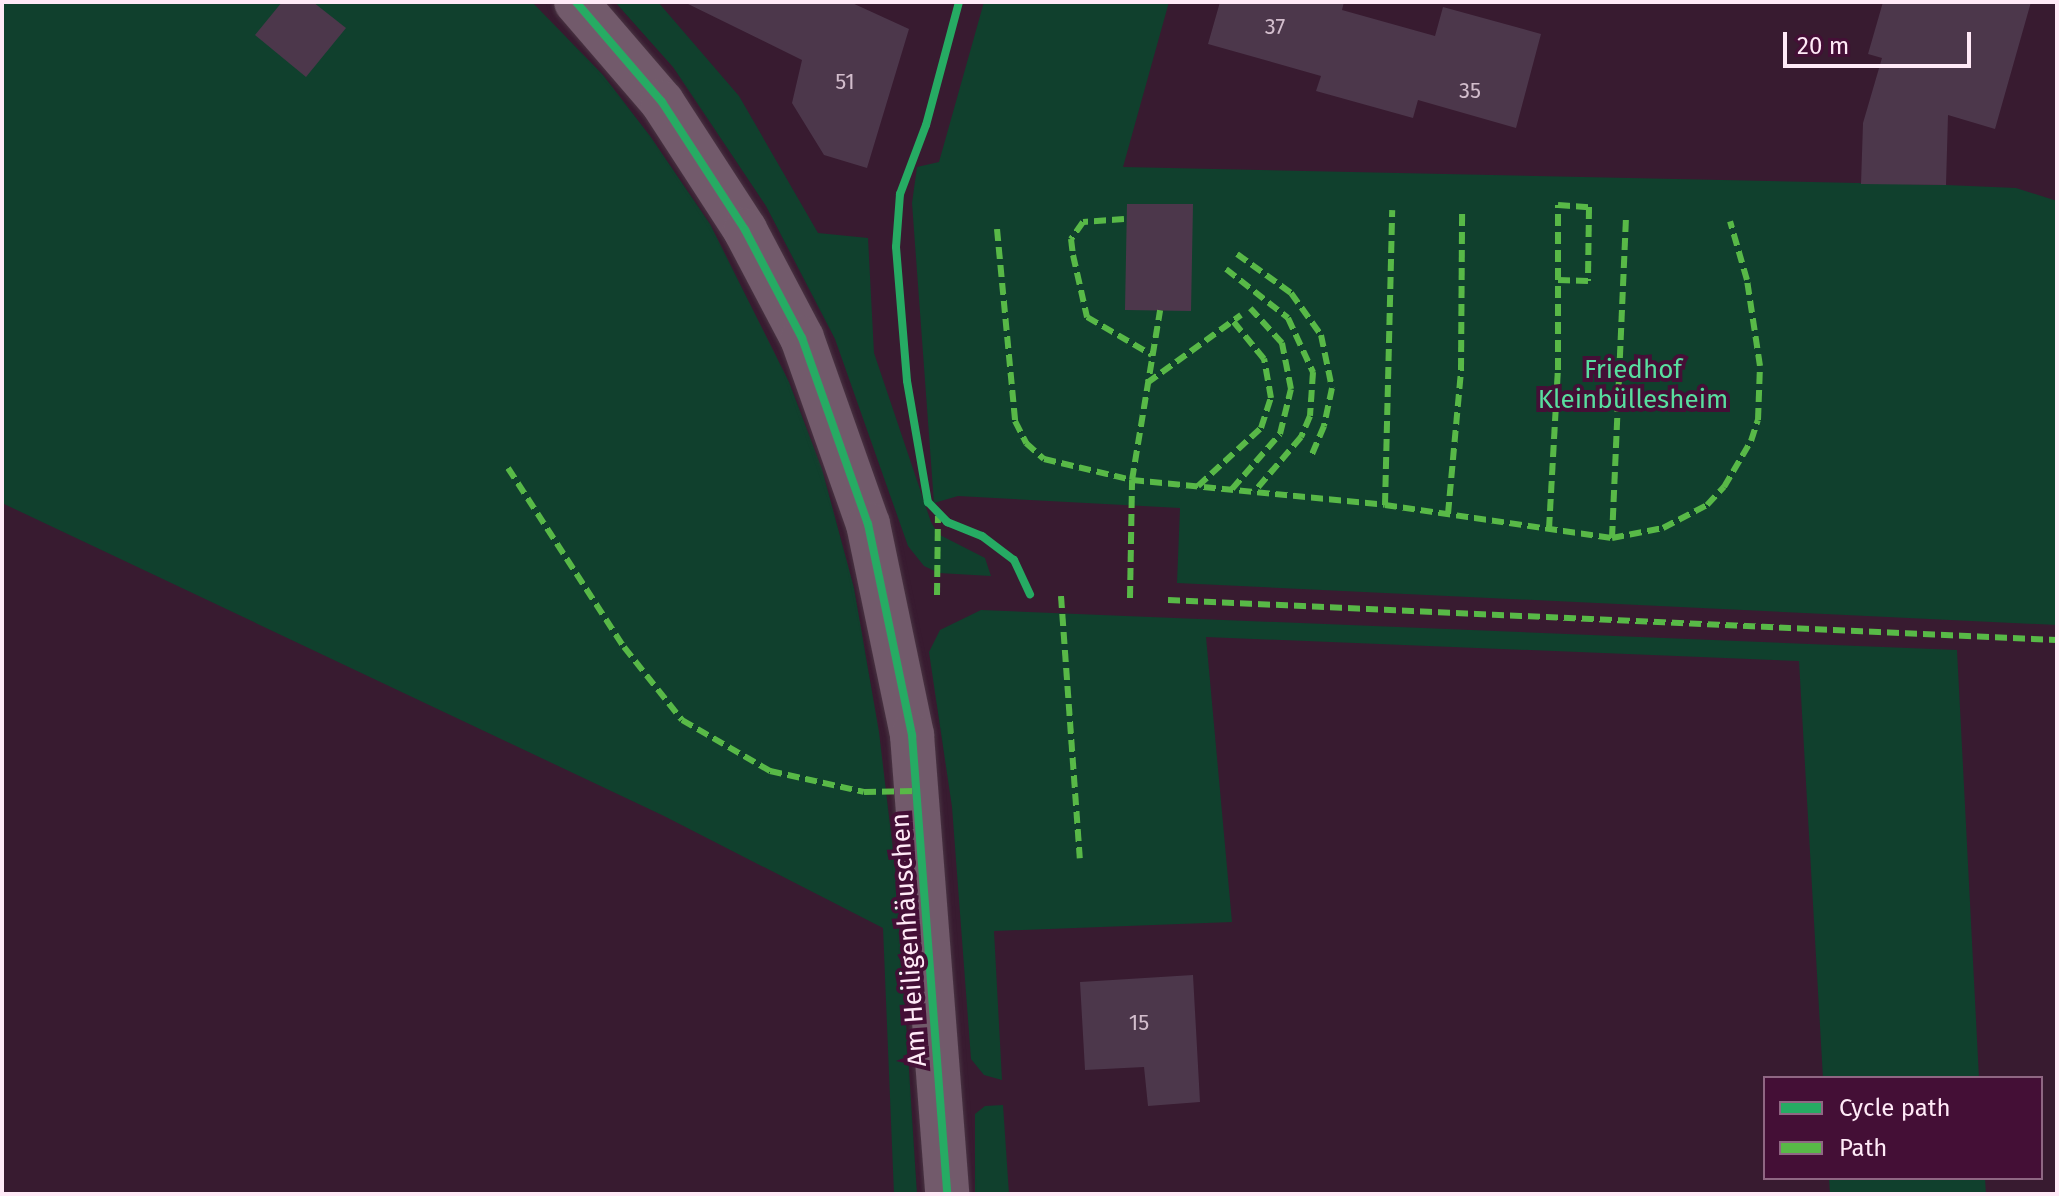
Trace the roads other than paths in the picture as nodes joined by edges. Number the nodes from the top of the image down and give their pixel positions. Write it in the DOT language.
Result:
graph roads {
  1 [pos="576,2"];
  2 [pos="947,1194"];
  1 -- 2 [label="street, Am Heiligenhäuschen"];
}
